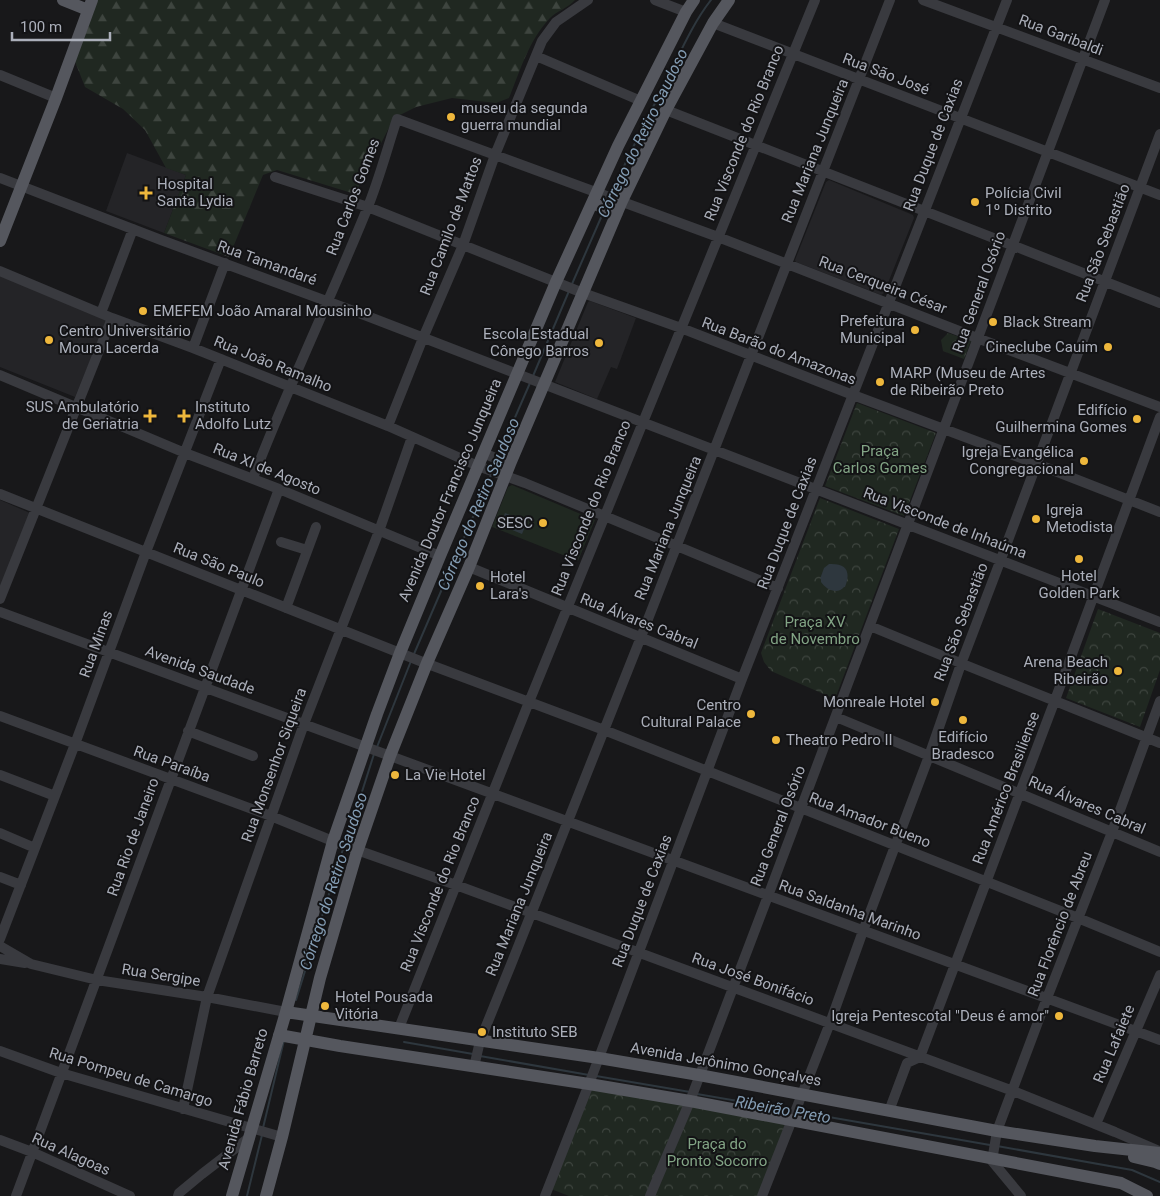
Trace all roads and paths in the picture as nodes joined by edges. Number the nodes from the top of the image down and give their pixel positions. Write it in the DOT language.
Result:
graph roads {
  1 [pos="588,0"];
  2 [pos="655,0"];
  3 [pos="694,0"];
  4 [pos="729,0"];
  5 [pos="815,0"];
  6 [pos="890,0"];
  7 [pos="923,0"];
  8 [pos="1006,0"];
  9 [pos="1105,0"];
  10 [pos="79,3"];
  11 [pos="686,12"];
  12 [pos="713,23"];
  13 [pos="996,26"];
  14 [pos="792,54"];
  15 [pos="536,56"];
  16 [pos="1082,59"];
  17 [pos="0,75"];
  18 [pos="859,79"];
  19 [pos="1160,88"];
  20 [pos="56,98"];
  21 [pos="641,101"];
  22 [pos="666,110"];
  23 [pos="960,119"];
  24 [pos="1160,134"];
  25 [pos="756,144"];
  26 [pos="1047,152"];
  27 [pos="494,155"];
  28 [pos="822,172"];
  29 [pos="275,177"];
  30 [pos="0,178"];
  31 [pos="21,186"];
  32 [pos="1140,187"];
  33 [pos="1160,195"];
  34 [pos="597,199"];
  35 [pos="617,206"];
  36 [pos="368,207"];
  37 [pos="924,211"];
  38 [pos="133,229"];
  39 [pos="718,237"];
  40 [pos="0,241"];
  41 [pos="463,245"];
  42 [pos="1012,245"];
  43 [pos="226,263"];
  44 [pos="787,264"];
  45 [pos="0,271"];
  46 [pos="1105,281"];
  47 [pos="559,283"];
  48 [pos="580,292"];
  49 [pos="328,301"];
  50 [pos="889,303"];
  51 [pos="1160,303"];
  52 [pos="101,313"];
  53 [pos="112,318"];
  54 [pos="681,328"];
  55 [pos="423,338"];
  56 [pos="977,338"];
  57 [pos="193,348"];
  58 [pos="752,356"];
  59 [pos="221,359"];
  60 [pos="1071,372"];
  61 [pos="520,374"];
  62 [pos="0,375"];
  63 [pos="542,384"];
  64 [pos="290,387"];
  65 [pos="853,395"];
  66 [pos="1160,407"];
  67 [pos="76,408"];
  68 [pos="1160,417"];
  69 [pos="642,422"];
  70 [pos="388,426"];
  71 [pos="943,430"];
  72 [pos="412,437"];
  73 [pos="715,450"];
  74 [pos="185,453"];
  75 [pos="486,454"];
  76 [pos="1037,464"];
  77 [pos="481,467"];
  78 [pos="505,469"];
  79 [pos="253,478"];
  80 [pos="279,489"];
  81 [pos="816,489"];
  82 [pos="0,494"];
  83 [pos="1129,500"];
  84 [pos="35,508"];
  85 [pos="1160,512"];
  86 [pos="604,517"];
  87 [pos="908,524"];
  88 [pos="316,527"];
  89 [pos="379,531"];
  90 [pos="281,542"];
  91 [pos="677,546"];
  92 [pos="307,550"];
  93 [pos="146,552"];
  94 [pos="440,556"];
  95 [pos="1001,560"];
  96 [pos="469,567"];
  97 [pos="778,588"];
  98 [pos="242,590"];
  99 [pos="1094,596"];
  100 [pos="0,599"];
  101 [pos="286,608"];
  102 [pos="567,608"];
  103 [pos="0,612"];
  104 [pos="1160,622"];
  105 [pos="870,626"];
  106 [pos="341,629"];
  107 [pos="641,638"];
  108 [pos="109,652"];
  109 [pos="403,654"];
  110 [pos="424,662"];
  111 [pos="961,664"];
  112 [pos="742,679"];
  113 [pos="204,688"];
  114 [pos="1055,700"];
  115 [pos="1160,701"];
  116 [pos="528,702"];
  117 [pos="0,716"];
  118 [pos="836,717"];
  119 [pos="304,724"];
  120 [pos="604,730"];
  121 [pos="188,731"];
  122 [pos="1147,738"];
  123 [pos="1160,743"];
  124 [pos="75,744"];
  125 [pos="368,748"];
  126 [pos="387,755"];
  127 [pos="253,756"];
  128 [pos="929,756"];
  129 [pos="708,772"];
  130 [pos="0,776"];
  131 [pos="170,779"];
  132 [pos="492,793"];
  133 [pos="1020,793"];
  134 [pos="55,796"];
  135 [pos="800,809"];
  136 [pos="271,816"];
  137 [pos="568,822"];
  138 [pos="1112,832"];
  139 [pos="0,833"];
  140 [pos="336,843"];
  141 [pos="895,846"];
  142 [pos="35,848"];
  143 [pos="355,849"];
  144 [pos="1160,852"];
  145 [pos="674,861"];
  146 [pos="0,878"];
  147 [pos="986,882"];
  148 [pos="456,884"];
  149 [pos="21,885"];
  150 [pos="768,896"];
  151 [pos="532,914"];
  152 [pos="1078,918"];
  153 [pos="863,931"];
  154 [pos="0,939"];
  155 [pos="0,946"];
  156 [pos="1160,952"];
  157 [pos="638,953"];
  158 [pos="0,959"];
  159 [pos="31,964"];
  160 [pos="956,964"];
  161 [pos="1160,975"];
  162 [pos="97,980"];
  163 [pos="733,988"];
  164 [pos="207,997"];
  165 [pos="1047,998"];
  166 [pos="288,1012"];
  167 [pos="308,1015"];
  168 [pos="830,1023"];
  169 [pos="399,1028"];
  170 [pos="1136,1031"];
  171 [pos="282,1036"];
  172 [pos="302,1040"];
  173 [pos="1160,1040"];
  174 [pos="479,1043"];
  175 [pos="0,1051"];
  176 [pos="920,1057"];
  177 [pos="598,1060"];
  178 [pos="475,1064"];
  179 [pos="61,1073"];
  180 [pos="698,1078"];
  181 [pos="590,1081"];
  182 [pos="1013,1091"];
  183 [pos="800,1097"];
  184 [pos="691,1098"];
  185 [pos="182,1109"];
  186 [pos="889,1111"];
  187 [pos="793,1118"];
  188 [pos="1096,1124"];
  189 [pos="253,1132"];
  190 [pos="996,1134"];
  191 [pos="281,1137"];
  192 [pos="0,1140"];
  193 [pos="1094,1146"];
  194 [pos="32,1152"];
  195 [pos="1160,1152"];
  196 [pos="992,1156"];
  197 [pos="1160,1164"];
  198 [pos="546,1194"];
  199 [pos="16,1196"];
  200 [pos="130,1196"];
  201 [pos="178,1196"];
  202 [pos="232,1196"];
  203 [pos="266,1196"];
  204 [pos="558,1196"];
  205 [pos="650,1196"];
  206 [pos="762,1196"];
  207 [pos="1020,1196"];
  208 [pos="1147,1196"];
  1 -- 15 [label="street, Rua Camilo de Mattos"];
  2 -- 11 [label="street"];
  3 -- 11 [label="main road, Avenida Doutor Francisco Junqueira"];
  4 -- 12 [label="main road"];
  5 -- 14 [label="street, Rua Visconde do Rio Branco"];
  6 -- 18 [label="street, Rua Mariana Junqueira"];
  7 -- 13 [label="street, Rua Garibaldi"];
  8 -- 13 [label="street, Rua Duque de Caxias"];
  9 -- 16 [label="street, Rua General Osório"];
  10 -- 20 [label="main road"];
  11 -- 21 [label="main road, Avenida Doutor Francisco Junqueira"];
  12 -- 14 [label="street, Rua São José"];
  12 -- 22 [label="main road"];
  13 -- 16 [label="street, Rua Garibaldi"];
  13 -- 23 [label="street, Rua Duque de Caxias"];
  14 -- 18 [label="street, Rua São José"];
  14 -- 25 [label="street, Rua Visconde do Rio Branco"];
  15 -- 21 [label="street"];
  15 -- 27 [label="street, Rua Camilo de Mattos"];
  16 -- 19 [label="street, Rua Garibaldi"];
  16 -- 26 [label="street, Rua General Osório"];
  17 -- 20 [label="street"];
  18 -- 23 [label="street, Rua São José"];
  18 -- 28 [label="street, Rua Mariana Junqueira"];
  20 -- 31 [label="main road"];
  21 -- 34 [label="main road, Avenida Doutor Francisco Junqueira"];
  22 -- 25 [label="street"];
  22 -- 35 [label="main road"];
  23 -- 26 [label="street, Rua São José"];
  23 -- 37 [label="street, Rua Duque de Caxias"];
  24 -- 32 [label="street, Rua São Sebastião"];
  25 -- 28 [label="street"];
  25 -- 39 [label="street, Rua Visconde do Rio Branco"];
  26 -- 32 [label="street, Rua São José"];
  26 -- 42 [label="street, Rua General Osório"];
  27 -- 34 [label="street"];
  27 -- 36 [label="street, Rua Carlos Gomes"];
  27 -- 41 [label="street, Rua Camilo de Mattos"];
  28 -- 37 [label="street"];
  28 -- 44 [label="street, Rua Mariana Junqueira"];
  29 -- 36 [label="street, Rua Barão do Amazonas"];
  30 -- 31 [label="street, Rua Tamandaré"];
  31 -- 38 [label="street, Rua Tamandaré"];
  31 -- 40 [label="main road"];
  32 -- 33 [label="street, Rua São José"];
  32 -- 46 [label="street, Rua São Sebastião"];
  34 -- 35 [label="main road"];
  34 -- 47 [label="main road, Avenida Doutor Francisco Junqueira"];
  35 -- 39 [label="street, Rua Cerqueira César"];
  35 -- 48 [label="main road"];
  36 -- 41 [label="street, Rua Barão do Amazonas"];
  36 -- 49 [label="street, Rua Carlos Gomes"];
  37 -- 42 [label="street"];
  37 -- 50 [label="street, Rua Duque de Caxias"];
  38 -- 43 [label="street, Rua Tamandaré"];
  38 -- 52 [label="street"];
  39 -- 44 [label="street, Rua Cerqueira César"];
  39 -- 54 [label="street, Rua Visconde do Rio Branco"];
  41 -- 47 [label="street, Rua Barão do Amazonas"];
  41 -- 55 [label="street, Rua Camilo de Mattos"];
  42 -- 46 [label="street"];
  42 -- 56 [label="street, Rua General Osório"];
  43 -- 49 [label="street, Rua Tamandaré"];
  43 -- 57 [label="street"];
  44 -- 50 [label="street, Rua Cerqueira César"];
  44 -- 58 [label="street, Rua Mariana Junqueira"];
  45 -- 52 [label="street, Rua João Ramalho"];
  46 -- 51 [label="street"];
  46 -- 60 [label="street, Rua São Sebastião"];
  47 -- 48 [label="street, Rua Barão do Amazonas"];
  47 -- 61 [label="main road, Avenida Doutor Francisco Junqueira"];
  48 -- 54 [label="street, Rua Barão do Amazonas"];
  48 -- 63 [label="main road"];
  49 -- 55 [label="street, Rua Tamandaré"];
  49 -- 64 [label="street, Rua Carlos Gomes"];
  50 -- 56 [label="street, Rua Cerqueira César"];
  50 -- 65 [label="street, Rua Duque de Caxias"];
  52 -- 53 [label="street, Rua João Ramalho"];
  53 -- 57 [label="street, Rua João Ramalho"];
  53 -- 67 [label="street"];
  54 -- 58 [label="street, Rua Barão do Amazonas"];
  54 -- 69 [label="street, Rua Visconde do Rio Branco"];
  55 -- 61 [label="street, Rua Tamandaré"];
  55 -- 70 [label="street, Rua Camilo de Mattos"];
  56 -- 60 [label="street, Rua Cerqueira César"];
  56 -- 71 [label="street, Rua General Osório"];
  57 -- 59 [label="street, Rua João Ramalho"];
  58 -- 65 [label="street, Rua Barão do Amazonas"];
  58 -- 73 [label="street, Rua Mariana Junqueira"];
  59 -- 64 [label="street, Rua João Ramalho"];
  59 -- 74 [label="street, Rua Minas"];
  60 -- 66 [label="street, Rua Cerqueira César"];
  60 -- 76 [label="street, Rua São Sebastião"];
  61 -- 63 [label="street, Rua Visconde de Inhaúma"];
  61 -- 75 [label="main road, Avenida Doutor Francisco Junqueira"];
  62 -- 67 [label="street, Rua XI de Agosto"];
  63 -- 69 [label="street, Rua Visconde de Inhaúma"];
  63 -- 78 [label="main road"];
  64 -- 70 [label="street, Rua João Ramalho"];
  64 -- 79 [label="street, Rua Carlos Gomes"];
  65 -- 71 [label="street, Rua Barão do Amazonas"];
  65 -- 81 [label="street, Rua Duque de Caxias"];
  67 -- 74 [label="street, Rua XI de Agosto"];
  67 -- 84 [label="street"];
  68 -- 83 [label="street, Rua Américo Brasiliense"];
  69 -- 73 [label="street, Rua Visconde de Inhaúma"];
  69 -- 86 [label="street, Rua Visconde do Rio Branco"];
  70 -- 72 [label="street, Rua João Ramalho"];
  71 -- 76 [label="street, Rua Barão do Amazonas"];
  71 -- 87 [label="street, Rua General Osório"];
  72 -- 77 [label="street, Rua João Ramalho"];
  72 -- 89 [label="street, Rua Monsenhor Siqueira"];
  73 -- 81 [label="street, Rua Visconde de Inhaúma"];
  73 -- 91 [label="street, Rua Mariana Junqueira"];
  74 -- 79 [label="street, Rua XI de Agosto"];
  74 -- 93 [label="street, Rua Minas"];
  75 -- 77 [label="main road, Avenida Doutor Francisco Junqueira"];
  75 -- 78 [label="street"];
  76 -- 83 [label="street, Rua Barão do Amazonas"];
  76 -- 95 [label="street, Rua São Sebastião"];
  77 -- 78 [label="street, Rua João Ramalho"];
  77 -- 94 [label="main road, Avenida Doutor Francisco Junqueira"];
  78 -- 86 [label="street"];
  78 -- 96 [label="main road"];
  79 -- 80 [label="street, Rua XI de Agosto"];
  80 -- 89 [label="street, Rua XI de Agosto"];
  80 -- 98 [label="street, Rua Rio de Janeiro"];
  81 -- 87 [label="street, Rua Visconde de Inhaúma"];
  81 -- 97 [label="street, Rua Duque de Caxias"];
  82 -- 84 [label="street, Rua São Paulo"];
  83 -- 85 [label="street, Rua Barão do Amazonas"];
  83 -- 99 [label="street, Rua Américo Brasiliense"];
  84 -- 93 [label="street, Rua São Paulo"];
  84 -- 100 [label="street"];
  86 -- 91 [label="street"];
  86 -- 102 [label="street, Rua Visconde do Rio Branco"];
  87 -- 95 [label="street, Rua Visconde de Inhaúma"];
  87 -- 105 [label="street, Rua General Osório"];
  88 -- 92 [label="street"];
  89 -- 94 [label="street, Rua XI de Agosto"];
  89 -- 106 [label="street, Rua Monsenhor Siqueira"];
  90 -- 92 [label="street"];
  91 -- 97 [label="street"];
  91 -- 107 [label="street, Rua Mariana Junqueira"];
  92 -- 101 [label="street"];
  93 -- 98 [label="street, Rua São Paulo"];
  93 -- 108 [label="street, Rua Minas"];
  94 -- 109 [label="main road, Avenida Doutor Francisco Junqueira"];
  95 -- 99 [label="street, Rua Visconde de Inhaúma"];
  95 -- 111 [label="street, Rua São Sebastião"];
  96 -- 102 [label="street, Rua Álvares Cabral"];
  96 -- 110 [label="main road"];
  97 -- 112 [label="street, Rua Duque de Caxias"];
  98 -- 101 [label="street, Rua São Paulo"];
  98 -- 113 [label="street, Rua Rio de Janeiro"];
  99 -- 104 [label="street, Rua Visconde de Inhaúma"];
  99 -- 114 [label="street, Rua Américo Brasiliense"];
  101 -- 106 [label="street, Rua São Paulo"];
  102 -- 107 [label="street, Rua Álvares Cabral"];
  102 -- 116 [label="street, Rua Visconde do Rio Branco"];
  103 -- 108 [label="street, Avenida Saudade"];
  105 -- 111 [label="street"];
  105 -- 118 [label="street, Rua General Osório"];
  106 -- 109 [label="street, Rua São Paulo"];
  106 -- 119 [label="street, Rua Monsenhor Siqueira"];
  107 -- 112 [label="street, Rua Álvares Cabral"];
  107 -- 120 [label="street, Rua Mariana Junqueira"];
  108 -- 113 [label="street, Avenida Saudade"];
  108 -- 124 [label="street, Rua Minas"];
  109 -- 110 [label="street, Rua São Paulo"];
  109 -- 125 [label="main road, Avenida Doutor Francisco Junqueira"];
  110 -- 116 [label="street, Rua Amador Bueno"];
  110 -- 126 [label="main road"];
  111 -- 114 [label="street"];
  111 -- 128 [label="street, Rua São Sebastião"];
  112 -- 129 [label="street, Rua Duque de Caxias"];
  113 -- 119 [label="street, Avenida Saudade"];
  113 -- 121 [label="street, Rua Rio de Janeiro"];
  114 -- 122 [label="street"];
  114 -- 133 [label="street, Rua Américo Brasiliense"];
  115 -- 122 [label="street, Rua Florêncio de Abreu"];
  116 -- 120 [label="street, Rua Amador Bueno"];
  116 -- 132 [label="street, Rua Visconde do Rio Branco"];
  117 -- 124 [label="street, Rua Paraíba"];
  118 -- 128 [label="street, Rua Álvares Cabral"];
  118 -- 135 [label="street, Rua General Osório"];
  119 -- 125 [label="street, Avenida Saudade"];
  119 -- 136 [label="street, Rua Monsenhor Siqueira"];
  120 -- 129 [label="street, Rua Amador Bueno"];
  120 -- 137 [label="street, Rua Mariana Junqueira"];
  121 -- 127 [label="street"];
  121 -- 131 [label="street, Rua Rio de Janeiro"];
  122 -- 123 [label="street"];
  122 -- 138 [label="street, Rua Florêncio de Abreu"];
  124 -- 131 [label="street, Rua Paraíba"];
  124 -- 134 [label="street, Rua Minas"];
  125 -- 126 [label="street, Avenida Saudade"];
  125 -- 140 [label="main road, Avenida Doutor Francisco Junqueira"];
  126 -- 132 [label="street, Rua Saldanha Marinho"];
  126 -- 143 [label="main road"];
  128 -- 133 [label="street, Rua Álvares Cabral"];
  128 -- 141 [label="street, Rua São Sebastião"];
  129 -- 135 [label="street, Rua Amador Bueno"];
  129 -- 145 [label="street, Rua Duque de Caxias"];
  130 -- 134 [label="street"];
  131 -- 136 [label="street, Rua Paraíba"];
  131 -- 162 [label="street, Rua Rio de Janeiro"];
  132 -- 137 [label="street, Rua Saldanha Marinho"];
  132 -- 148 [label="street, Rua Visconde do Rio Branco"];
  133 -- 138 [label="street, Rua Álvares Cabral"];
  133 -- 147 [label="street, Rua Américo Brasiliense"];
  134 -- 142 [label="street, Rua Minas"];
  135 -- 141 [label="street, Rua Amador Bueno"];
  135 -- 150 [label="street, Rua General Osório"];
  136 -- 140 [label="street, Rua Paraíba"];
  136 -- 164 [label="street, Rua Monsenhor Siqueira"];
  137 -- 145 [label="street, Rua Saldanha Marinho"];
  137 -- 151 [label="street, Rua Mariana Junqueira"];
  138 -- 144 [label="street, Rua Álvares Cabral"];
  138 -- 152 [label="street, Rua Florêncio de Abreu"];
  139 -- 142 [label="street"];
  140 -- 143 [label="street, Rua José Bonifácio"];
  140 -- 166 [label="main road, Avenida Doutor Francisco Junqueira"];
  141 -- 147 [label="street, Rua Amador Bueno"];
  141 -- 153 [label="street, Rua São Sebastião"];
  142 -- 149 [label="street, Rua Minas"];
  143 -- 148 [label="street, Rua José Bonifácio"];
  143 -- 167 [label="main road"];
  145 -- 150 [label="street, Rua Saldanha Marinho"];
  145 -- 157 [label="street, Rua Duque de Caxias"];
  146 -- 149 [label="street"];
  147 -- 152 [label="street, Rua Amador Bueno"];
  147 -- 160 [label="street, Rua Américo Brasiliense"];
  148 -- 151 [label="street, Rua José Bonifácio"];
  148 -- 169 [label="street, Rua Visconde do Rio Branco"];
  149 -- 154 [label="street, Rua Minas"];
  150 -- 153 [label="street, Rua Saldanha Marinho"];
  150 -- 163 [label="street, Rua General Osório"];
  151 -- 157 [label="street, Rua José Bonifácio"];
  151 -- 174 [label="street, Rua Mariana Junqueira"];
  152 -- 156 [label="street, Rua Amador Bueno"];
  152 -- 165 [label="street, Rua Florêncio de Abreu"];
  153 -- 160 [label="street, Rua Saldanha Marinho"];
  153 -- 168 [label="street, Rua São Sebastião"];
  155 -- 159 [label="street, Rua Sergipe"];
  157 -- 163 [label="street, Rua José Bonifácio"];
  157 -- 177 [label="street, Rua Duque de Caxias"];
  158 -- 159 [label="street, Rua Sergipe"];
  159 -- 162 [label="street, Rua Sergipe"];
  160 -- 165 [label="street, Rua Saldanha Marinho"];
  160 -- 176 [label="street, Rua Américo Brasiliense"];
  161 -- 170 [label="street, Rua Lafaiete"];
  162 -- 164 [label="street, Rua Sergipe"];
  162 -- 179 [label="street, Rua Rio de Janeiro"];
  163 -- 168 [label="street, Rua José Bonifácio"];
  163 -- 180 [label="street, Rua General Osório"];
  164 -- 166 [label="street, Rua Sergipe"];
  164 -- 185 [label="street, Rua Monsenhor Siqueira"];
  165 -- 170 [label="street, Rua Saldanha Marinho"];
  165 -- 182 [label="street, Rua Florêncio de Abreu"];
  166 -- 167 [label="main road, Avenida Jerônimo Gonçalves"];
  166 -- 171 [label="main road, Avenida Fábio Barreto"];
  167 -- 169 [label="main road, Avenida Jerônimo Gonçalves"];
  167 -- 172 [label="main road"];
  168 -- 176 [label="street, Rua José Bonifácio"];
  168 -- 183 [label="street, Rua São Sebastião"];
  169 -- 174 [label="main road, Avenida Jerônimo Gonçalves"];
  170 -- 173 [label="street, Rua Saldanha Marinho"];
  170 -- 188 [label="street, Rua Lafaiete"];
  171 -- 172 [label="main road"];
  171 -- 189 [label="main road, Avenida Fábio Barreto"];
  172 -- 178 [label="main road"];
  172 -- 191 [label="main road"];
  174 -- 177 [label="main road, Avenida Jerônimo Gonçalves"];
  174 -- 178 [label="street, Rua Mariana Junqueira"];
  175 -- 179 [label="street, Rua Pompeu de Camargo"];
  176 -- 182 [label="street, Rua José Bonifácio"];
  176 -- 186 [label="street"];
  177 -- 180 [label="main road, Avenida Jerônimo Gonçalves"];
  177 -- 181 [label="street, Rua Duque de Caxias"];
  178 -- 181 [label="main road"];
  179 -- 185 [label="street, Rua Pompeu de Camargo"];
  179 -- 194 [label="street, Rua Rio de Janeiro"];
  180 -- 183 [label="main road, Avenida Jerônimo Gonçalves"];
  180 -- 184 [label="street, Rua General Osório"];
  181 -- 184 [label="main road"];
  181 -- 198 [label="street, Rua Duque de Caxias"];
  182 -- 188 [label="street, Rua José Bonifácio"];
  182 -- 190 [label="street, Rua Florêncio de Abreu"];
  183 -- 186 [label="main road, Avenida Jerônimo Gonçalves"];
  183 -- 187 [label="street, Rua São Sebastião"];
  184 -- 187 [label="main road"];
  184 -- 205 [label="street, Rua General Osório"];
  185 -- 189 [label="street, Rua Pompeu de Camargo"];
  186 -- 190 [label="main road, Avenida Jerônimo Gonçalves"];
  187 -- 196 [label="main road"];
  187 -- 206 [label="street, Rua São Sebastião"];
  188 -- 195 [label="street, Rua José Bonifácio"];
  189 -- 191 [label="street, Rua Pompeu de Camargo"];
  189 -- 201 [label="street"];
  189 -- 202 [label="main road, Avenida Fábio Barreto"];
  190 -- 193 [label="main road, Avenida Jerônimo Gonçalves"];
  190 -- 196 [label="street, Rua Florêncio de Abreu"];
  191 -- 203 [label="main road"];
  192 -- 194 [label="street, Rua Alagoas"];
  193 -- 195 [label="main road, Avenida Jerônimo Gonçalves"];
  193 -- 197 [label="main road"];
  194 -- 199 [label="street, Rua Rio de Janeiro"];
  194 -- 200 [label="street, Rua Alagoas"];
  196 -- 207 [label="street"];
  196 -- 208 [label="main road"];
  198 -- 204 [label="street"];
}
